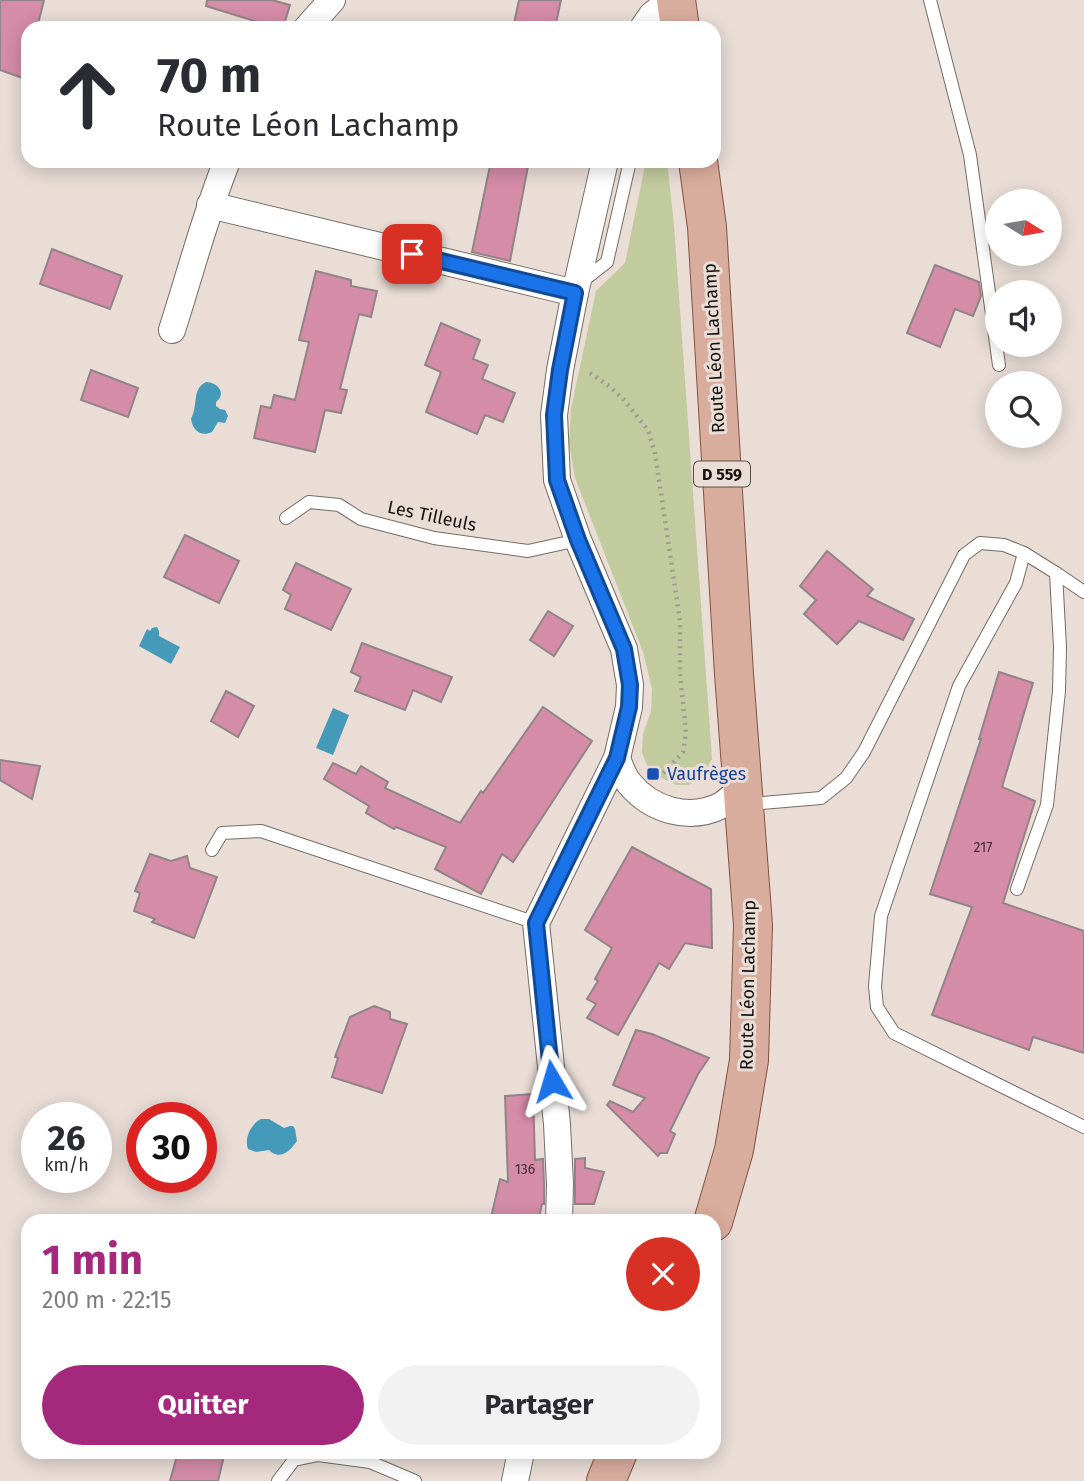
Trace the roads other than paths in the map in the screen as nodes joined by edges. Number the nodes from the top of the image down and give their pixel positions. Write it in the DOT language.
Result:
graph roads {
  1 [pos="332,0"];
  2 [pos="673,0"];
  3 [pos="930,0"];
  4 [pos="313,21"];
  5 [pos="648,21"];
  6 [pos="678,21"];
  7 [pos="224,168"];
  8 [pos="603,168"];
  9 [pos="628,168"];
  10 [pos="699,168"];
  11 [pos="210,205"];
  12 [pos="576,289"];
  13 [pos="172,330"];
  14 [pos="999,365"];
  15 [pos="286,518"];
  16 [pos="578,540"];
  17 [pos="1024,553"];
  18 [pos="1056,573"];
  19 [pos="1084,592"];
  20 [pos="617,758"];
  21 [pos="743,796"];
  22 [pos="212,850"];
  23 [pos="1017,889"];
  24 [pos="536,923"];
  25 [pos="1084,1127"];
  26 [pos="559,1214"];
  27 [pos="715,1214"];
  28 [pos="299,1459"];
  29 [pos="348,1459"];
  30 [pos="615,1459"];
  31 [pos="278,1481"];
  32 [pos="415,1481"];
  33 [pos="606,1481"];
  1 -- 4 [label="street"];
  2 -- 5 [label="street"];
  2 -- 6 [label="main road"];
  3 -- 14 [label="lane"];
  7 -- 11 [label="street"];
  8 -- 12 [label="street"];
  9 -- 12 [label="lane"];
  10 -- 21 [label="main road, Route Léon Lachamp / D 559"];
  11 -- 12 [label="street"];
  11 -- 13 [label="street"];
  12 -- 16 [label="street"];
  15 -- 16 [label="lane, Les Tilleuls"];
  16 -- 20 [label="street"];
  17 -- 18 [label="lane"];
  17 -- 21 [label="lane"];
  17 -- 25 [label="lane"];
  18 -- 19 [label="lane"];
  18 -- 23 [label="lane"];
  20 -- 21 [label="street"];
  20 -- 24 [label="street"];
  21 -- 27 [label="main road, Route Léon Lachamp / D 559"];
  22 -- 24 [label="lane"];
  24 -- 26 [label="street"];
  28 -- 31 [label="lane"];
  29 -- 32 [label="lane"];
  30 -- 33 [label="main road"];
}
